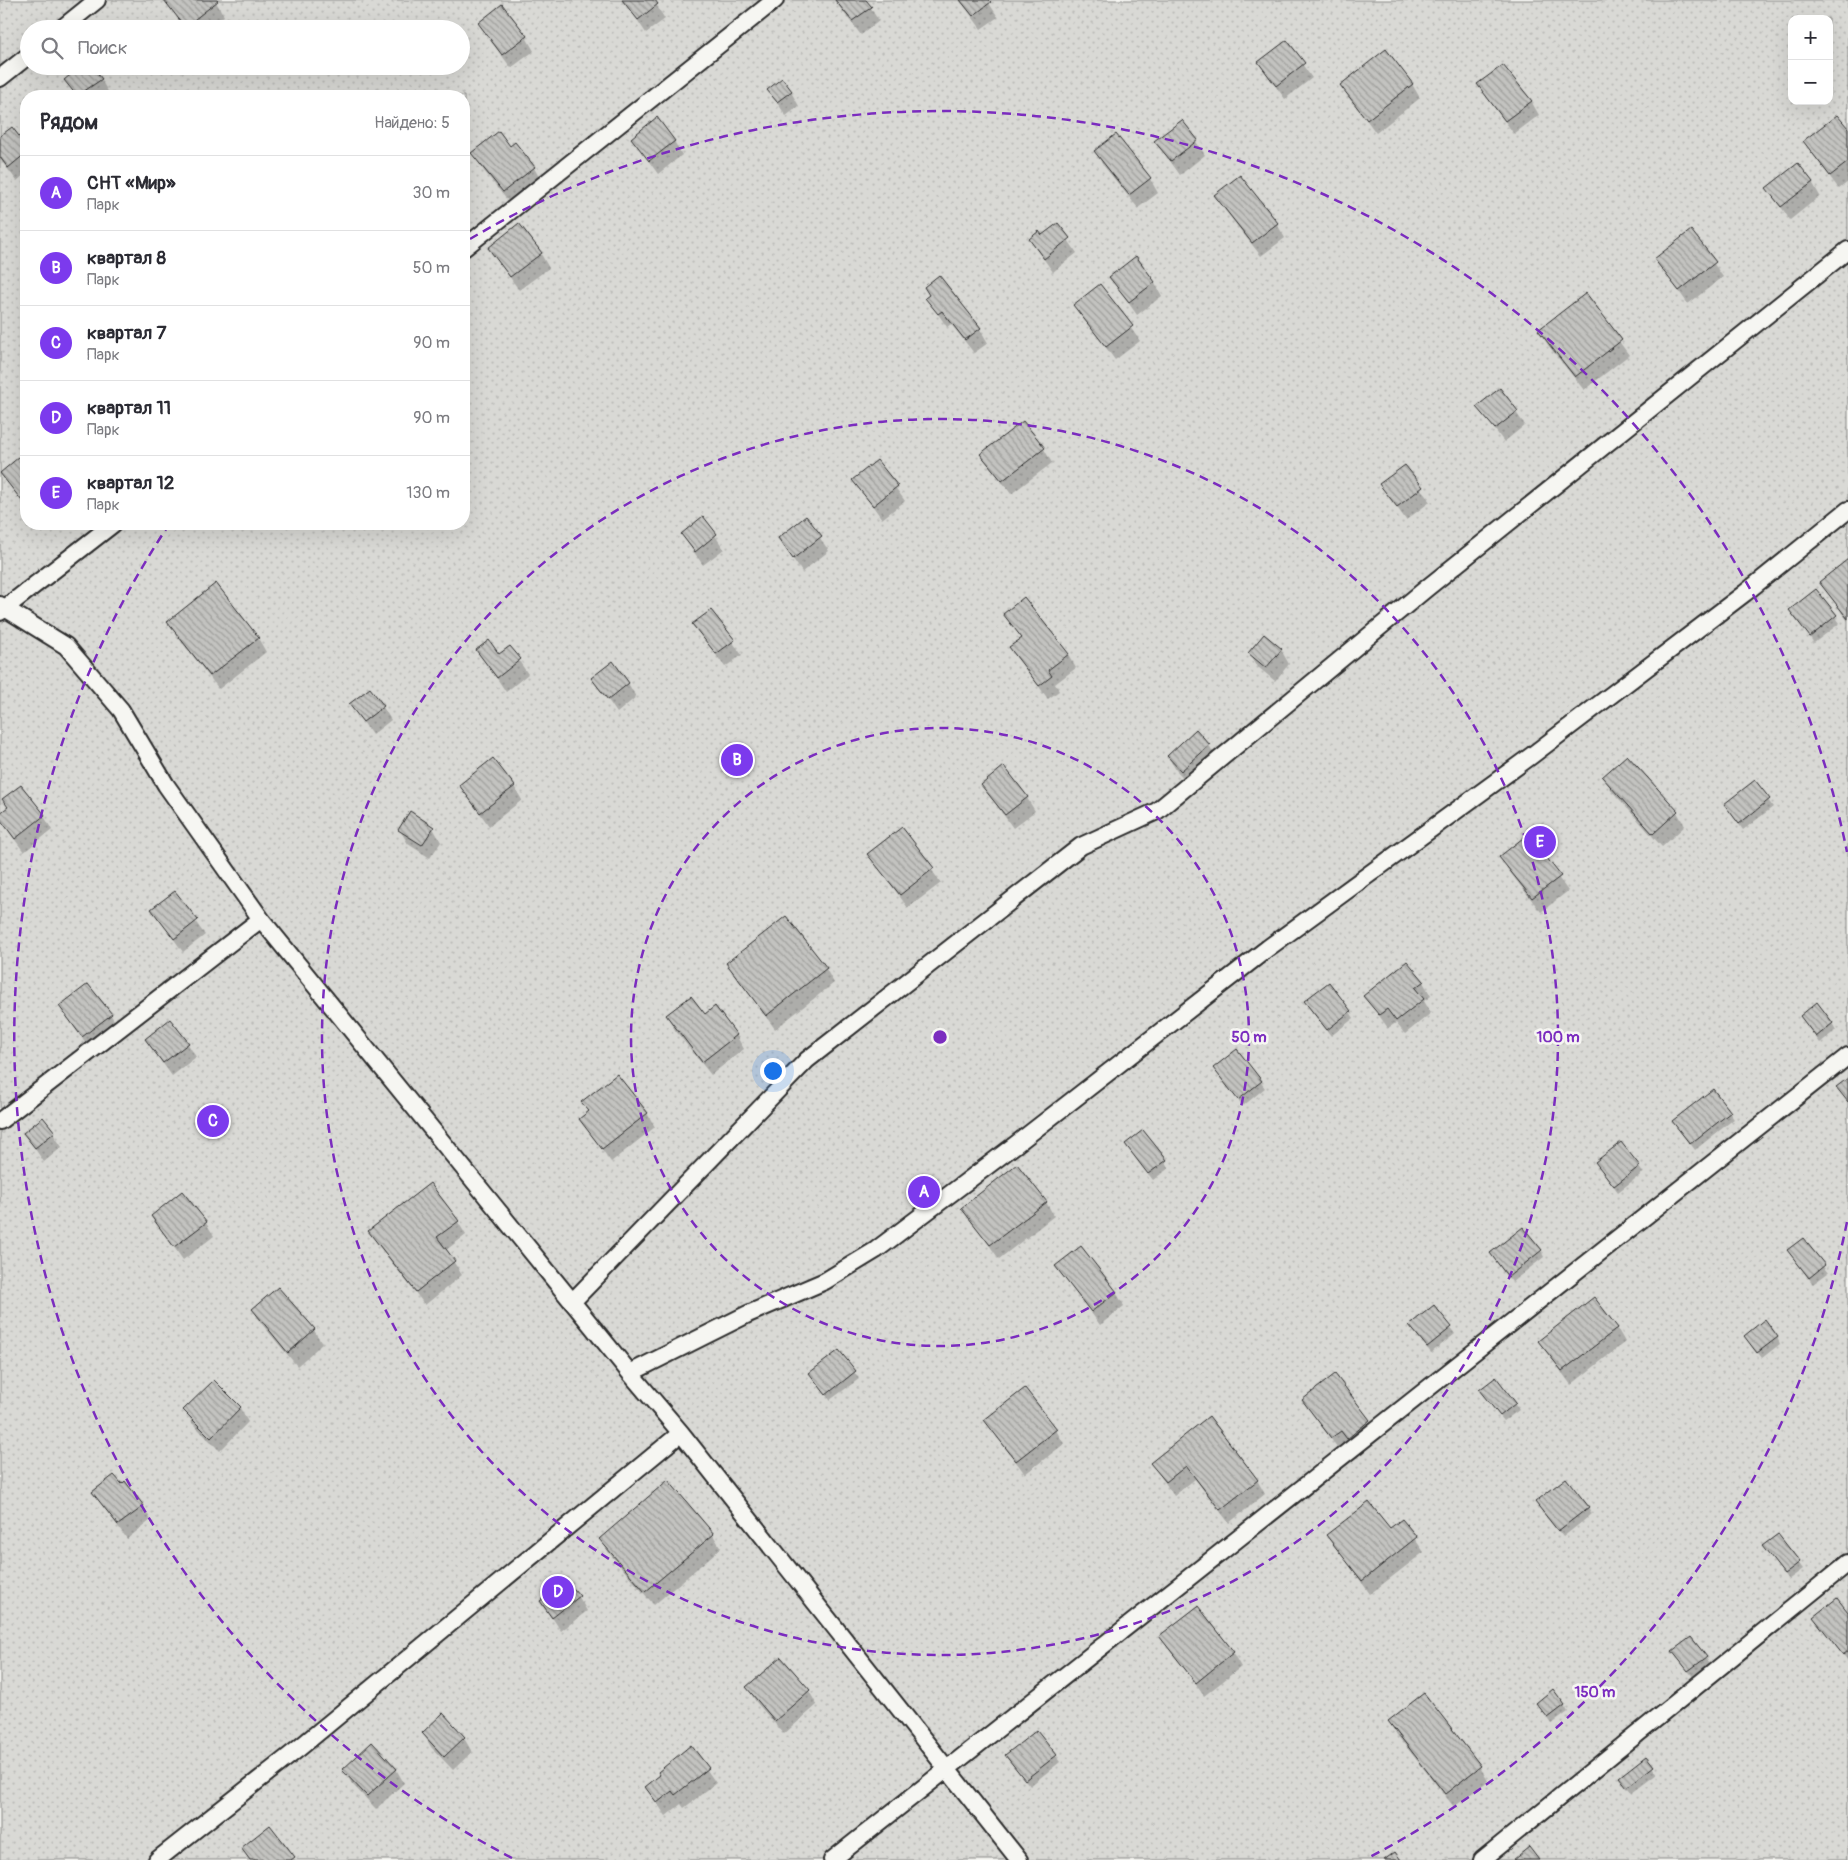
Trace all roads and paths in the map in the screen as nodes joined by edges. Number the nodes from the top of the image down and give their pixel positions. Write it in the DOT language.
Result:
graph roads {
  1 [pos="97,0"];
  2 [pos="775,0"];
  3 [pos="72,20"];
  4 [pos="20,62"];
  5 [pos="0,78"];
  6 [pos="470,243"];
  7 [pos="1848,250"];
  8 [pos="1848,510"];
  9 [pos="105,530"];
  10 [pos="1,609"];
  11 [pos="261,919"];
  12 [pos="1848,1056"];
  13 [pos="0,1121"];
  14 [pos="572,1302"];
  15 [pos="630,1373"];
  16 [pos="681,1433"];
  17 [pos="1848,1563"];
  18 [pos="948,1768"];
  19 [pos="157,1860"];
  20 [pos="832,1860"];
  21 [pos="1020,1860"];
  22 [pos="1482,1860"];
  1 -- 3 [label="lane"];
  2 -- 6 [label="lane"];
  4 -- 5 [label="lane"];
  7 -- 14 [label="lane"];
  8 -- 15 [label="lane"];
  9 -- 10 [label="lane"];
  10 -- 11 [label="lane"];
  11 -- 13 [label="lane"];
  11 -- 14 [label="lane"];
  12 -- 18 [label="lane"];
  14 -- 15 [label="lane"];
  15 -- 16 [label="lane"];
  16 -- 18 [label="lane"];
  16 -- 19 [label="lane"];
  17 -- 22 [label="lane"];
  18 -- 20 [label="lane"];
  18 -- 21 [label="lane"];
}
